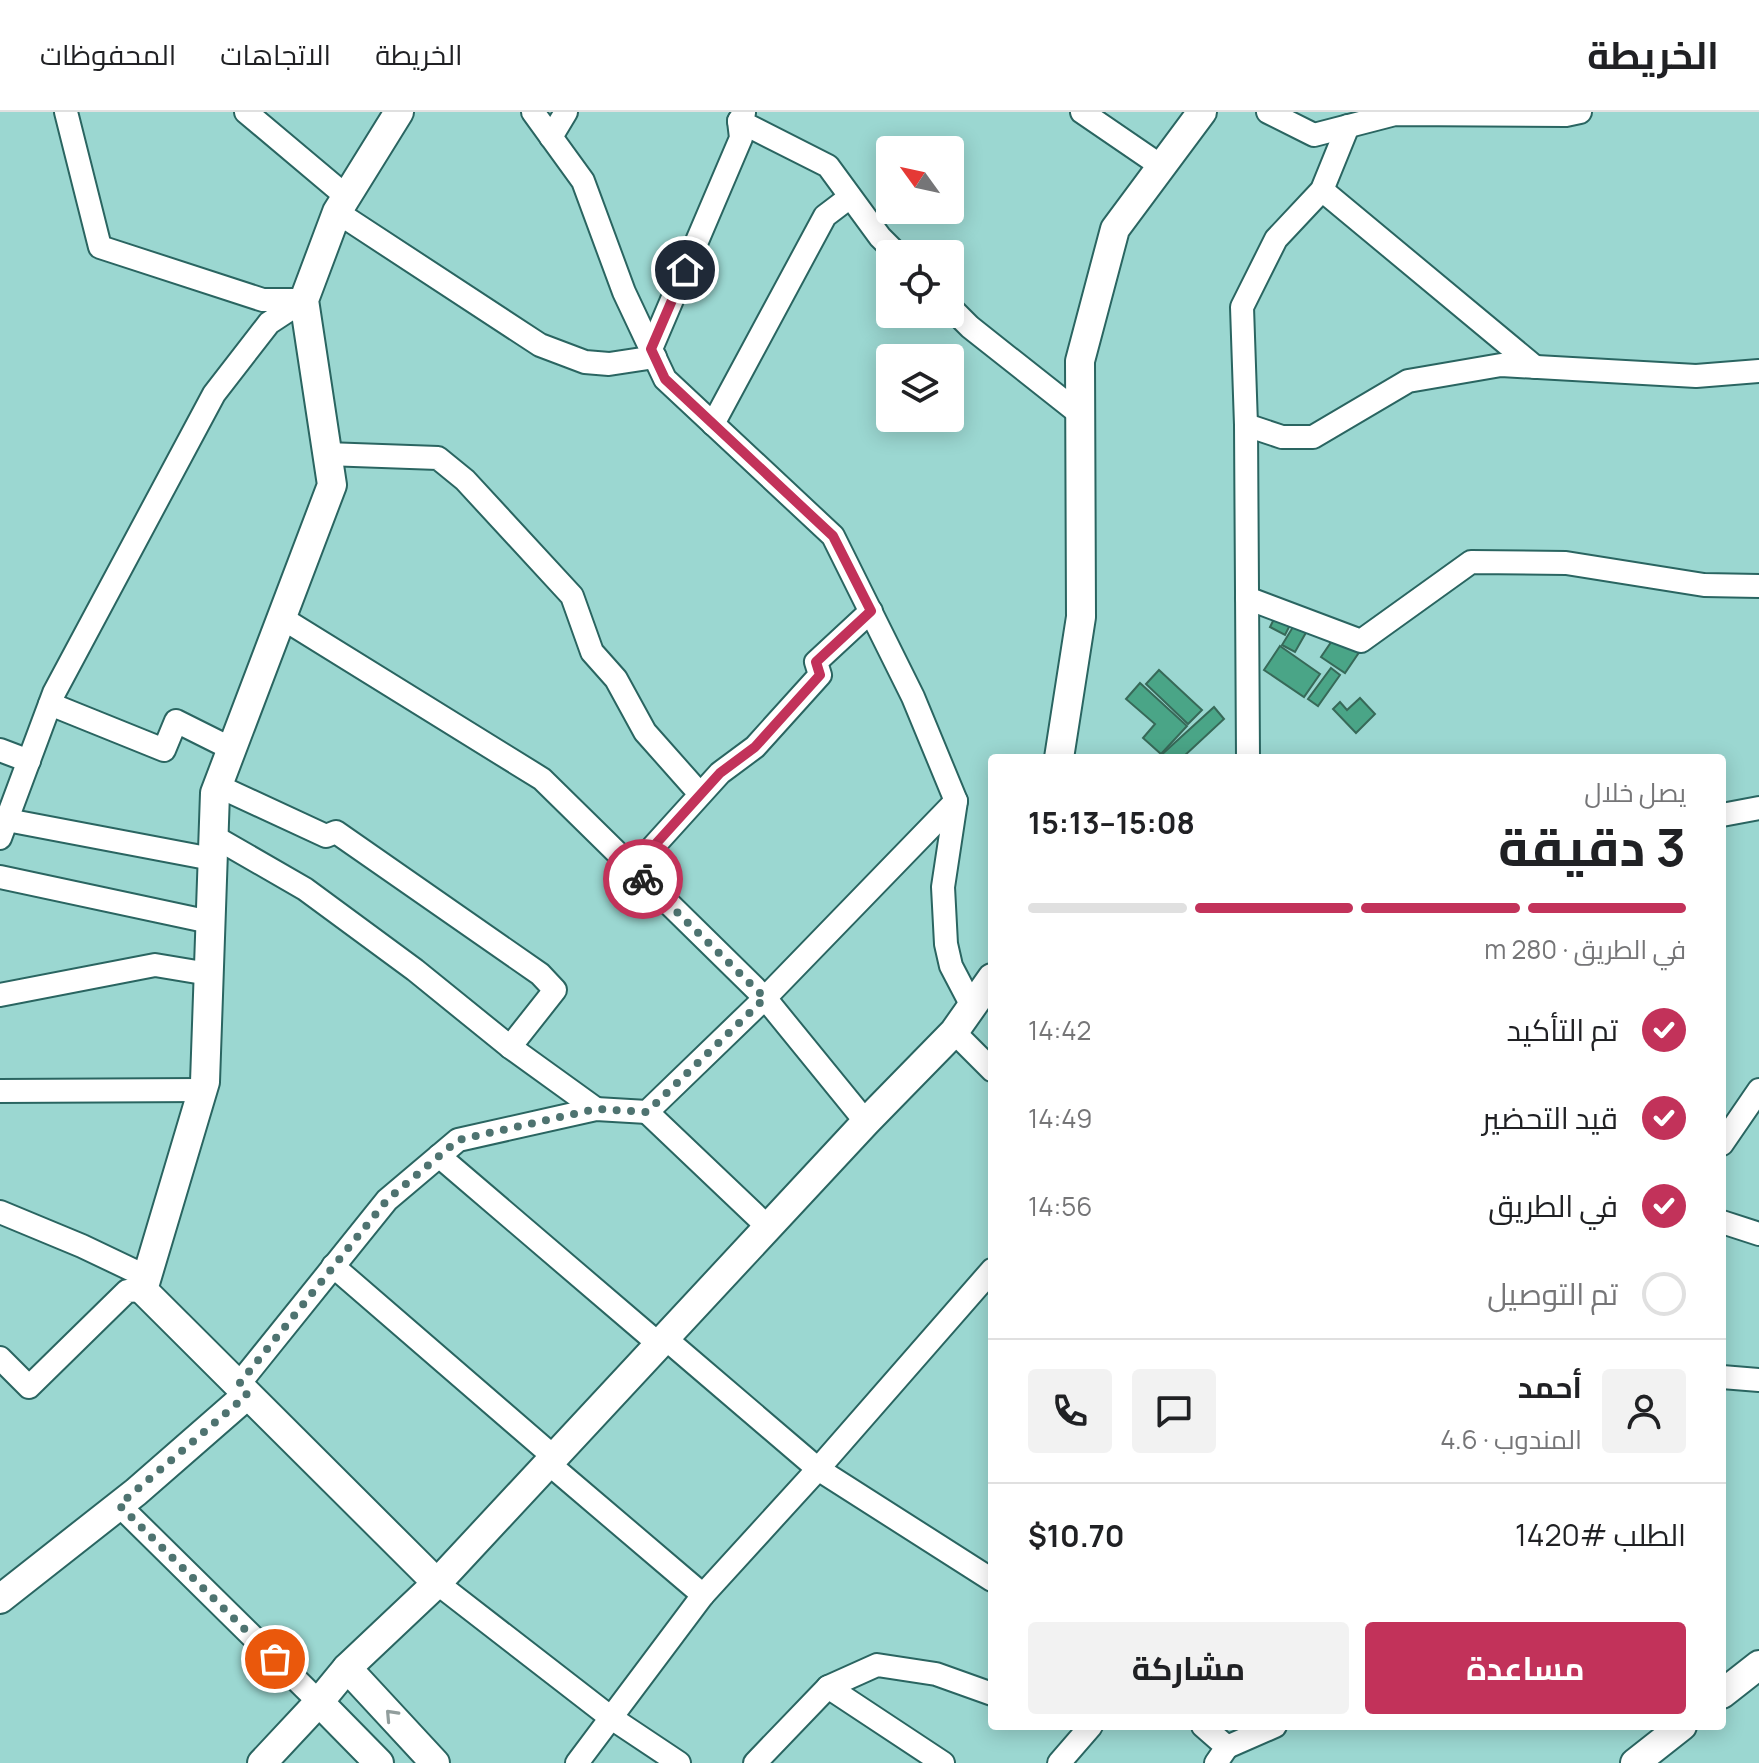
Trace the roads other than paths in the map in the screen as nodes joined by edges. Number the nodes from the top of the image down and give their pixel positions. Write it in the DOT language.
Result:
graph roads {
  1 [pos="66,112"];
  2 [pos="246,112"];
  3 [pos="399,112"];
  4 [pos="533,112"];
  5 [pos="566,112"];
  6 [pos="1082,112"];
  7 [pos="1202,112"];
  8 [pos="1268,112"];
  9 [pos="1580,112"];
  10 [pos="1396,113"];
  11 [pos="742,117"];
  12 [pos="1348,126"];
  13 [pos="551,137"];
  14 [pos="1161,166"];
  15 [pos="1322,190"];
  16 [pos="850,197"];
  17 [pos="342,205"];
  18 [pos="883,240"];
  19 [pos="304,300"];
  20 [pos="964,321"];
  21 [pos="653,353"];
  22 [pos="1535,367"];
  23 [pos="1759,371"];
  24 [pos="1080,414"];
  25 [pos="713,424"];
  26 [pos="1246,425"];
  27 [pos="326,454"];
  28 [pos="1759,586"];
  29 [pos="1247,598"];
  30 [pos="871,611"];
  31 [pos="282,618"];
  32 [pos="50,704"];
  33 [pos="232,749"];
  34 [pos="0,750"];
  35 [pos="1060,754"];
  36 [pos="1248,754"];
  37 [pos="29,761"];
  38 [pos="218,786"];
  39 [pos="700,794"];
  40 [pos="956,801"];
  41 [pos="1726,815"];
  42 [pos="1757,815"];
  43 [pos="2,831"];
  44 [pos="213,848"];
  45 [pos="633,869"];
  46 [pos="0,877"];
  47 [pos="210,922"];
  48 [pos="209,974"];
  49 [pos="988,984"];
  50 [pos="0,995"];
  51 [pos="765,998"];
  52 [pos="973,1008"];
  53 [pos="954,1032"];
  54 [pos="510,1047"];
  55 [pos="988,1066"];
  56 [pos="203,1090"];
  57 [pos="1759,1090"];
  58 [pos="0,1091"];
  59 [pos="596,1109"];
  60 [pos="647,1112"];
  61 [pos="866,1122"];
  62 [pos="1726,1138"];
  63 [pos="439,1156"];
  64 [pos="0,1212"];
  65 [pos="1726,1223"];
  66 [pos="769,1228"];
  67 [pos="1759,1234"];
  68 [pos="333,1266"];
  69 [pos="988,1275"];
  70 [pos="145,1284"];
  71 [pos="663,1342"];
  72 [pos="0,1358"];
  73 [pos="1726,1377"];
  74 [pos="1759,1380"];
  75 [pos="243,1389"];
  76 [pos="551,1460"];
  77 [pos="818,1469"];
  78 [pos="119,1505"];
  79 [pos="988,1577"];
  80 [pos="437,1583"];
  81 [pos="703,1595"];
  82 [pos="0,1599"];
  83 [pos="347,1668"];
  84 [pos="828,1687"];
  85 [pos="988,1693"];
  86 [pos="319,1702"];
  87 [pos="610,1717"];
  88 [pos="1084,1730"];
  89 [pos="1206,1730"];
  90 [pos="1268,1730"];
  91 [pos="1677,1730"];
  92 [pos="1222,1755"];
  93 [pos="939,1762"];
  94 [pos="262,1763"];
  95 [pos="379,1763"];
  96 [pos="435,1763"];
  97 [pos="577,1763"];
  98 [pos="679,1763"];
  99 [pos="755,1763"];
  100 [pos="1059,1763"];
  101 [pos="1635,1763"];
  1 -- 19 [label="street"];
  2 -- 17 [label="street"];
  3 -- 17 [label="street"];
  4 -- 13 [label="street"];
  5 -- 13 [label="street"];
  6 -- 14 [label="street"];
  7 -- 14 [label="street"];
  8 -- 12 [label="street"];
  9 -- 10 [label="street"];
  10 -- 12 [label="street"];
  11 -- 16 [label="street"];
  11 -- 21 [label="street"];
  12 -- 15 [label="street"];
  13 -- 21 [label="street"];
  14 -- 24 [label="street"];
  15 -- 22 [label="street"];
  15 -- 26 [label="street"];
  16 -- 18 [label="street"];
  16 -- 25 [label="street"];
  17 -- 19 [label="street"];
  17 -- 21 [label="street"];
  19 -- 27 [label="street"];
  19 -- 32 [label="street"];
  20 -- 24 [label="street"];
  21 -- 25 [label="street"];
  22 -- 23 [label="street"];
  22 -- 26 [label="street"];
  24 -- 35 [label="street"];
  25 -- 30 [label="street"];
  26 -- 29 [label="street"];
  27 -- 31 [label="street"];
  27 -- 39 [label="street"];
  28 -- 29 [label="street"];
  29 -- 36 [label="street"];
  30 -- 39 [label="street"];
  30 -- 40 [label="street"];
  31 -- 33 [label="street"];
  31 -- 45 [label="street"];
  32 -- 33 [label="street"];
  32 -- 37 [label="street"];
  33 -- 38 [label="street"];
  34 -- 37 [label="street"];
  37 -- 43 [label="street"];
  38 -- 44 [label="street"];
  38 -- 54 [label="street"];
  39 -- 45 [label="street"];
  40 -- 51 [label="street"];
  40 -- 52 [label="street"];
  41 -- 42 [label="street"];
  43 -- 44 [label="street"];
  44 -- 47 [label="street"];
  44 -- 54 [label="street"];
  45 -- 51 [label="street"];
  46 -- 47 [label="street"];
  47 -- 48 [label="street"];
  48 -- 50 [label="street"];
  48 -- 56 [label="street"];
  49 -- 52 [label="street"];
  51 -- 60 [label="street"];
  51 -- 61 [label="street"];
  52 -- 53 [label="street"];
  53 -- 55 [label="street"];
  53 -- 61 [label="street"];
  54 -- 59 [label="street"];
  56 -- 58 [label="street"];
  56 -- 70 [label="street"];
  57 -- 62 [label="street"];
  59 -- 60 [label="street"];
  59 -- 63 [label="street"];
  60 -- 66 [label="street"];
  61 -- 66 [label="street"];
  63 -- 68 [label="street"];
  63 -- 71 [label="street"];
  64 -- 70 [label="street"];
  65 -- 67 [label="street"];
  66 -- 71 [label="street"];
  68 -- 75 [label="street"];
  68 -- 76 [label="street"];
  69 -- 77 [label="street"];
  70 -- 72 [label="street"];
  70 -- 75 [label="street"];
  71 -- 76 [label="street"];
  71 -- 77 [label="street"];
  73 -- 74 [label="street"];
  75 -- 78 [label="street"];
  75 -- 80 [label="street"];
  76 -- 80 [label="street"];
  76 -- 81 [label="street"];
  77 -- 79 [label="street"];
  77 -- 81 [label="street"];
  78 -- 82 [label="street"];
  78 -- 86 [label="street"];
  80 -- 83 [label="street"];
  80 -- 87 [label="street"];
  81 -- 87 [label="street"];
  83 -- 86 [label="street"];
  96 -- 83 [label="street, one-way"];
  84 -- 85 [label="street"];
  84 -- 93 [label="street"];
  84 -- 99 [label="street"];
  86 -- 94 [label="street"];
  86 -- 95 [label="street"];
  87 -- 97 [label="street"];
  87 -- 98 [label="street"];
  88 -- 100 [label="street"];
  89 -- 92 [label="street"];
  90 -- 92 [label="street"];
  91 -- 101 [label="street"];
}
